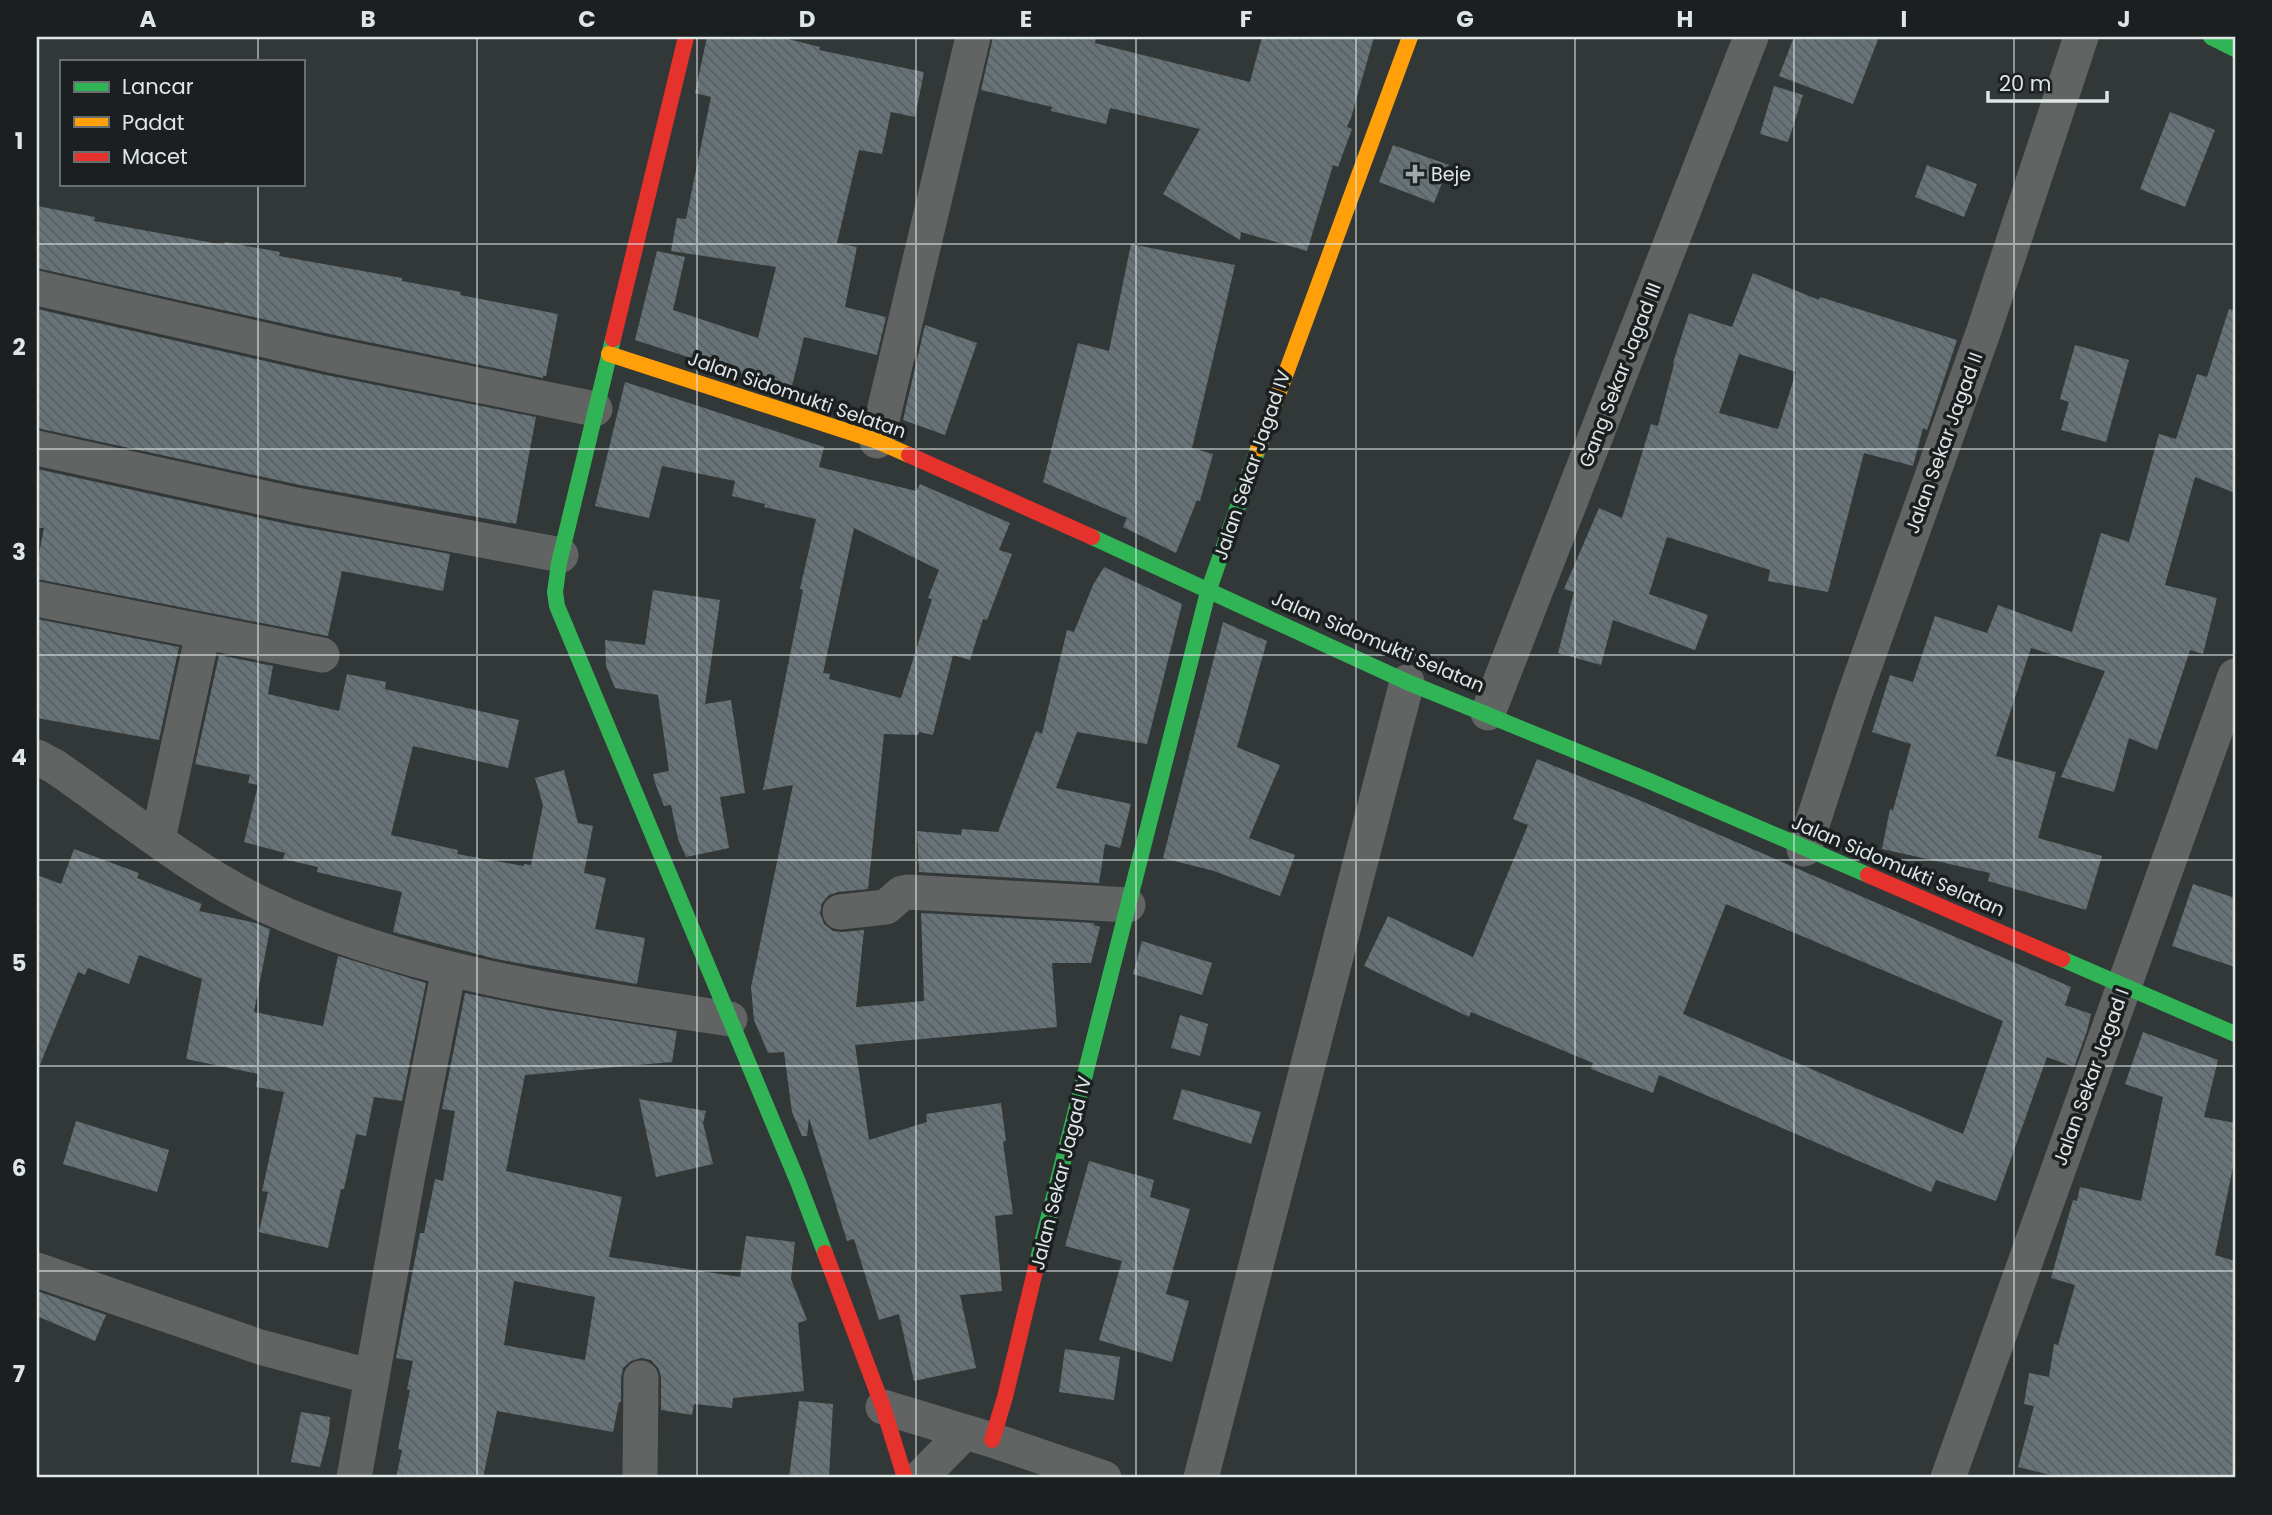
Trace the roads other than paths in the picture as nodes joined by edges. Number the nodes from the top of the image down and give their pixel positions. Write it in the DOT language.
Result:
graph roads {
  1 [pos="686,37"];
  2 [pos="973,37"];
  3 [pos="1410,37"];
  4 [pos="1751,37"];
  5 [pos="2081,37"];
  6 [pos="2211,37"];
  7 [pos="2235,50"];
  8 [pos="37,289"];
  9 [pos="609,354"];
  10 [pos="586,407"];
  11 [pos="877,441"];
  12 [pos="37,448"];
  13 [pos="559,565"];
  14 [pos="1208,592"];
  15 [pos="37,599"];
  16 [pos="203,633"];
  17 [pos="322,655"];
  18 [pos="2235,676"];
  19 [pos="1407,682"];
  20 [pos="1488,713"];
  21 [pos="37,757"];
  22 [pos="158,839"];
  23 [pos="1804,849"];
  24 [pos="1128,905"];
  25 [pos="840,912"];
  26 [pos="449,968"];
  27 [pos="2124,984"];
  28 [pos="730,1019"];
  29 [pos="2235,1034"];
  30 [pos="37,1270"];
  31 [pos="372,1377"];
  32 [pos="641,1378"];
  33 [pos="883,1407"];
  34 [pos="978,1437"];
  35 [pos="354,1478"];
  36 [pos="640,1478"];
  37 [pos="905,1478"];
  38 [pos="920,1478"];
  39 [pos="1104,1478"];
  40 [pos="1201,1478"];
  41 [pos="1948,1478"];
  1 -- 9 [label="street"];
  2 -- 11 [label="street"];
  3 -- 14 [label="street, Jalan Sekar Jagad IV"];
  4 -- 20 [label="street, Gang Sekar Jagad III"];
  5 -- 23 [label="street, Jalan Sekar Jagad II"];
  6 -- 7 [label="street"];
  8 -- 10 [label="street"];
  9 -- 10 [label="street"];
  9 -- 11 [label="street, Jalan Sidomukti Selatan"];
  10 -- 13 [label="street"];
  11 -- 14 [label="street, Jalan Sidomukti Selatan"];
  12 -- 13 [label="street"];
  13 -- 28 [label="street"];
  14 -- 19 [label="street, Jalan Sidomukti Selatan"];
  14 -- 24 [label="street, Jalan Sekar Jagad IV"];
  15 -- 16 [label="street"];
  16 -- 17 [label="street"];
  16 -- 22 [label="street"];
  18 -- 27 [label="street, Jalan Sekar Jagad I"];
  19 -- 20 [label="street, Jalan Sidomukti Selatan"];
  19 -- 40 [label="street"];
  20 -- 23 [label="street, Jalan Sidomukti Selatan"];
  21 -- 22 [label="street"];
  22 -- 26 [label="street"];
  23 -- 27 [label="street, Jalan Sidomukti Selatan"];
  24 -- 25 [label="street"];
  24 -- 34 [label="street, Jalan Sekar Jagad IV"];
  26 -- 28 [label="street"];
  26 -- 31 [label="street"];
  27 -- 29 [label="street, Jalan Sidomukti Selatan"];
  27 -- 41 [label="street, Jalan Sekar Jagad I"];
  28 -- 33 [label="street"];
  30 -- 31 [label="street"];
  31 -- 35 [label="street"];
  32 -- 36 [label="street"];
  33 -- 34 [label="street"];
  33 -- 37 [label="street"];
  34 -- 38 [label="street"];
  34 -- 39 [label="street"];
}
